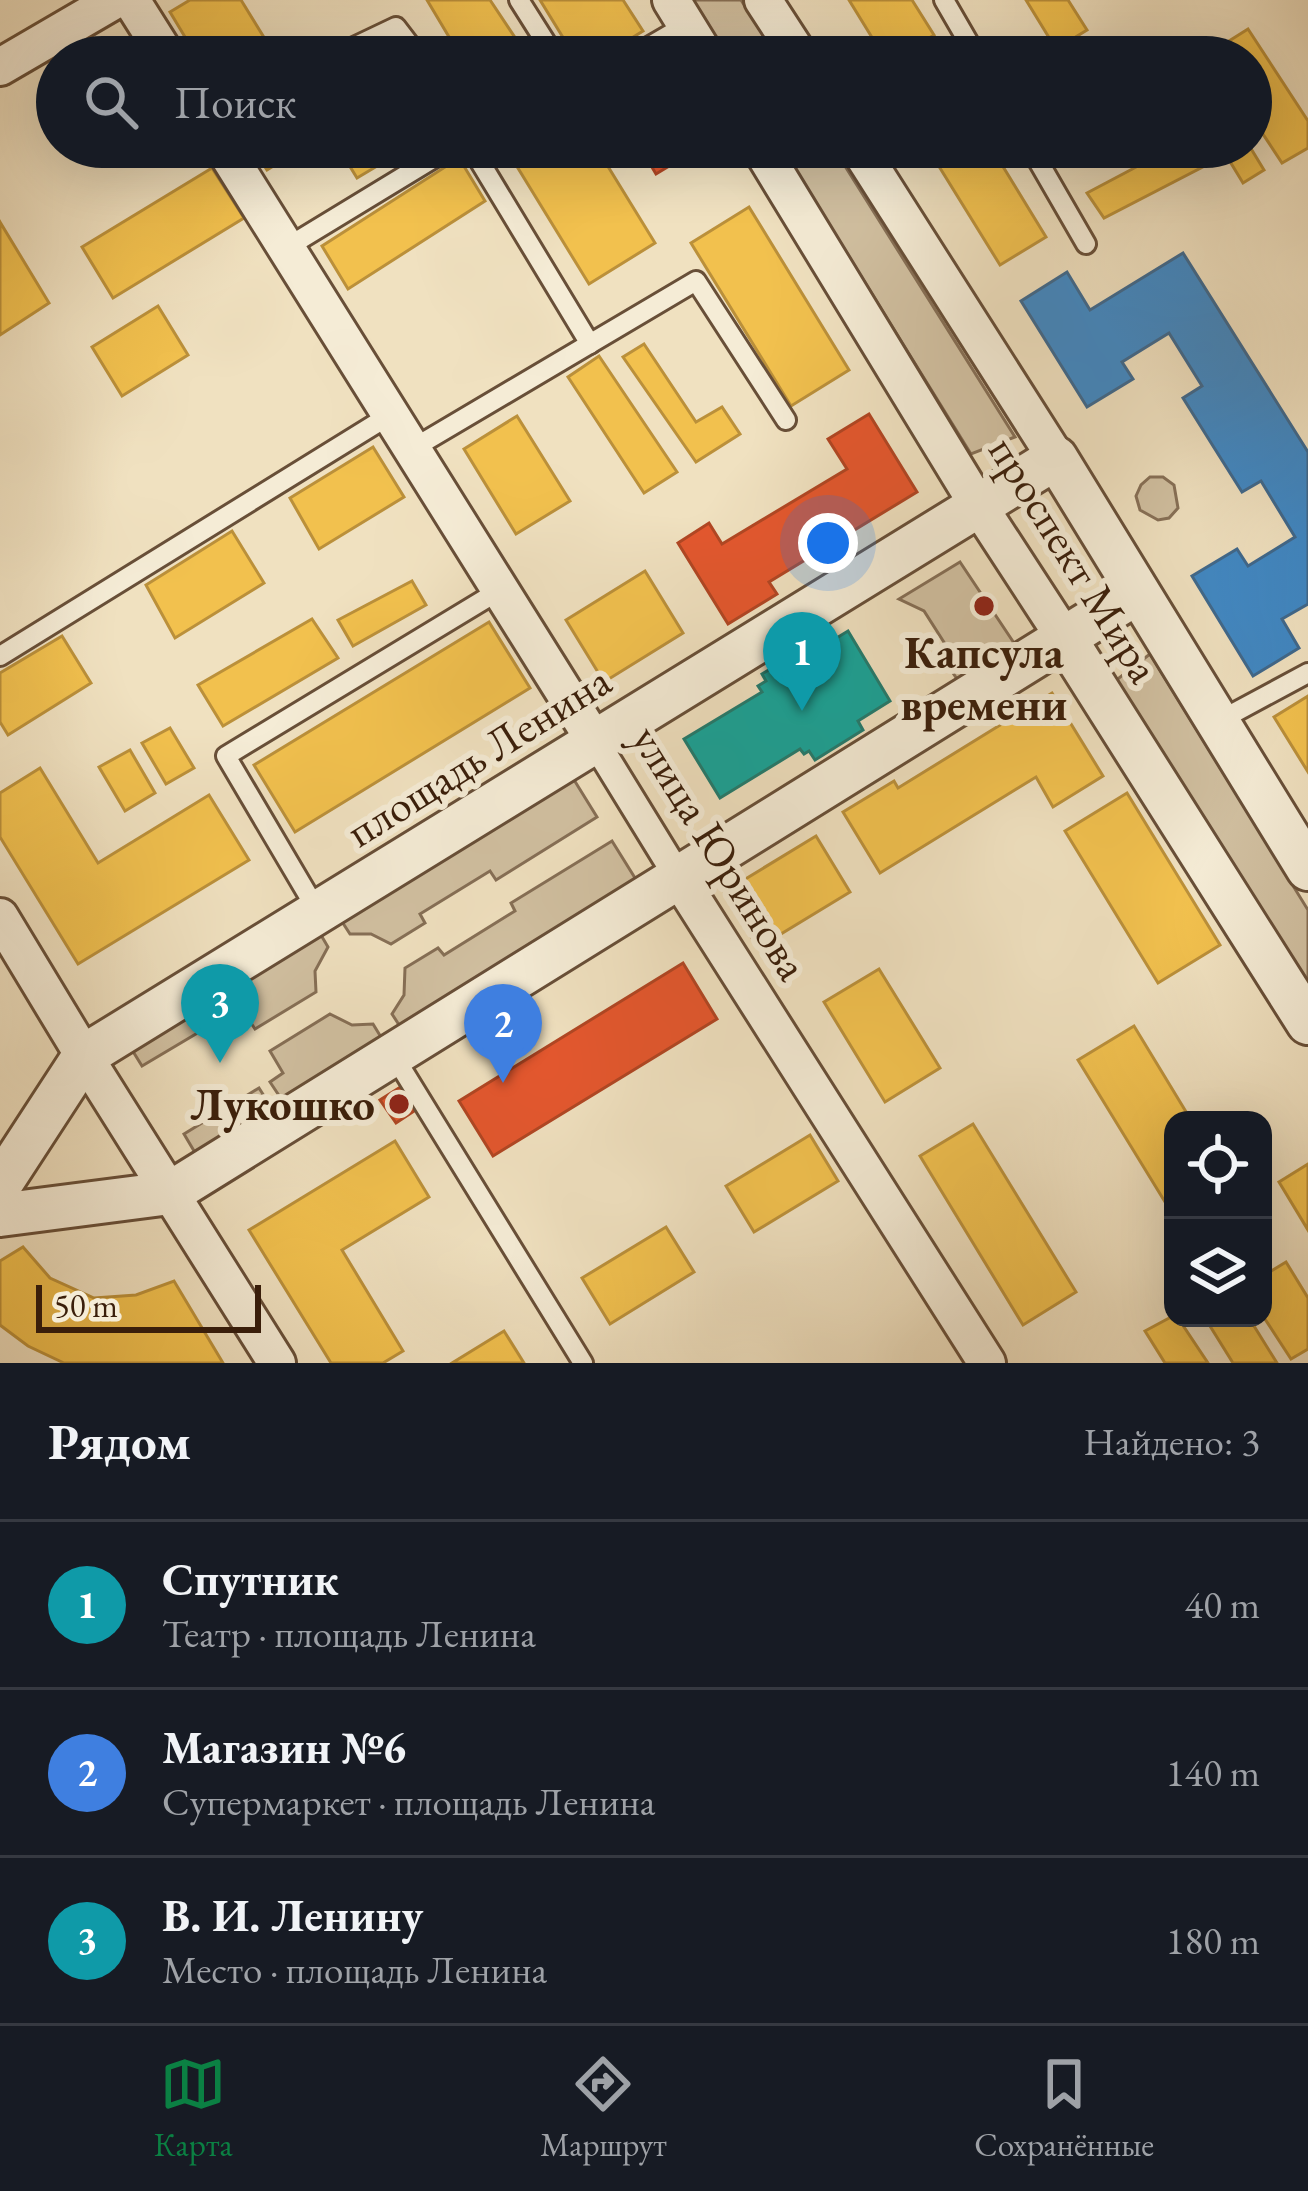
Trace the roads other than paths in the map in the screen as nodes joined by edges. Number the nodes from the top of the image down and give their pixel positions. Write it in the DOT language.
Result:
graph roads {
  1 [pos="115,0"];
  2 [pos="131,0"];
  3 [pos="519,0"];
  4 [pos="764,0"];
  5 [pos="944,0"];
  6 [pos="679,12"];
  7 [pos="53,36"];
  8 [pos="153,36"];
  9 [pos="377,36"];
  10 [pos="403,36"];
  11 [pos="542,36"];
  12 [pos="653,36"];
  13 [pos="787,36"];
  14 [pos="965,36"];
  15 [pos="36,46"];
  16 [pos="0,67"];
  17 [pos="236,168"];
  18 [pos="417,168"];
  19 [pos="484,168"];
  20 [pos="773,168"];
  21 [pos="871,168"];
  22 [pos="1042,168"];
  23 [pos="1087,244"];
  24 [pos="286,248"];
  25 [pos="590,344"];
  26 [pos="390,415"];
  27 [pos="786,420"];
  28 [pos="412,449"];
  29 [pos="1056,458"];
  30 [pos="978,505"];
  31 [pos="500,590"];
  32 [pos="1137,593"];
  33 [pos="1064,637"];
  34 [pos="0,656"];
  35 [pos="1308,673"];
  36 [pos="1217,722"];
  37 [pos="596,742"];
  38 [pos="1308,869"];
  39 [pos="680,878"];
  40 [pos="318,912"];
  41 [pos="0,917"];
  42 [pos="1308,1023"];
  43 [pos="393,1055"];
  44 [pos="84,1056"];
  45 [pos="0,1185"];
  46 [pos="170,1193"];
  47 [pos="0,1215"];
  48 [pos="278,1363"];
  49 [pos="584,1363"];
  50 [pos="987,1363"];
  1 -- 7 [label="street"];
  2 -- 8 [label="street"];
  3 -- 11 [label="lane"];
  4 -- 13 [label="street"];
  5 -- 14 [label="lane"];
  6 -- 12 [label="lane"];
  9 -- 10 [label="lane"];
  15 -- 16 [label="street"];
  17 -- 24 [label="street, улица Юринова"];
  18 -- 24 [label="lane"];
  19 -- 25 [label="lane"];
  20 -- 30 [label="street, проспект Мира"];
  21 -- 29 [label="street, проспект Мира"];
  22 -- 23 [label="lane"];
  24 -- 26 [label="street, улица Юринова"];
  25 -- 27 [label="lane"];
  25 -- 28 [label="lane"];
  26 -- 28 [label="street, улица Юринова"];
  26 -- 34 [label="lane"];
  28 -- 31 [label="street, улица Юринова"];
  29 -- 30 [label="street, площадь Ленина"];
  29 -- 32 [label="street, проспект Мира"];
  30 -- 33 [label="street, проспект Мира"];
  30 -- 37 [label="street, площадь Ленина"];
  31 -- 37 [label="street, улица Юринова"];
  31 -- 40 [label="lane"];
  32 -- 33 [label="street"];
  32 -- 36 [label="street, проспект Мира"];
  33 -- 39 [label="street"];
  33 -- 42 [label="street, проспект Мира"];
  35 -- 36 [label="lane"];
  36 -- 38 [label="street, проспект Мира"];
  37 -- 39 [label="street, улица Юринова"];
  37 -- 40 [label="street, площадь Ленина"];
  39 -- 43 [label="street"];
  39 -- 50 [label="street, улица Юринова"];
  40 -- 44 [label="street, площадь Ленина"];
  41 -- 44 [label="street"];
  43 -- 46 [label="street"];
  43 -- 49 [label="lane"];
  44 -- 45 [label="street, площадь Ленина"];
  44 -- 46 [label="street"];
  46 -- 47 [label="street"];
  46 -- 48 [label="street"];
}
